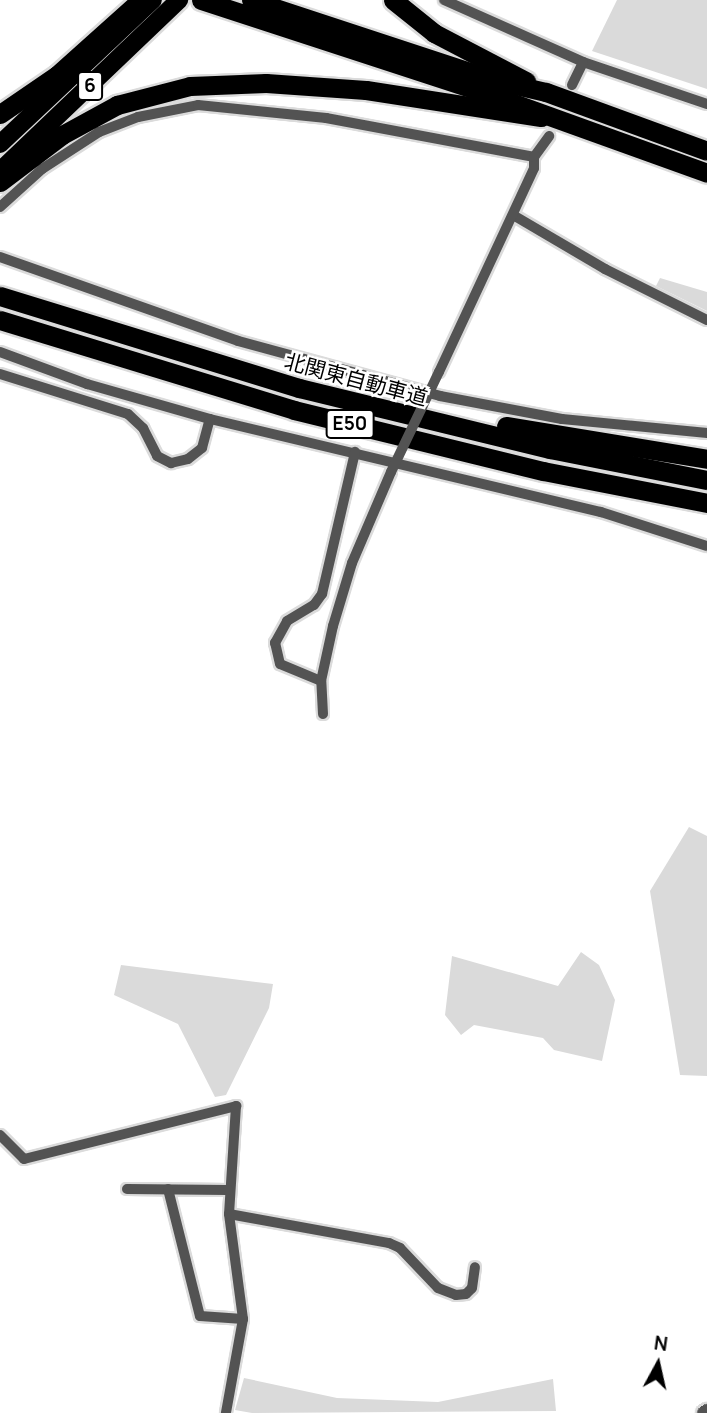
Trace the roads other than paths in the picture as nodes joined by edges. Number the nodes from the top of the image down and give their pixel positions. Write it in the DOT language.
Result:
graph roads {
  1 [pos="141,0"];
  2 [pos="153,0"];
  3 [pos="179,0"];
  4 [pos="251,0"];
  5 [pos="393,0"];
  6 [pos="444,0"];
  7 [pos="205,1"];
  8 [pos="583,62"];
  9 [pos="572,85"];
  10 [pos="545,92"];
  11 [pos="707,104"];
  12 [pos="0,114"];
  13 [pos="541,117"];
  14 [pos="548,136"];
  15 [pos="0,144"];
  16 [pos="707,151"];
  17 [pos="534,157"];
  18 [pos="0,171"];
  19 [pos="707,173"];
  20 [pos="0,182"];
  21 [pos="0,207"];
  22 [pos="513,215"];
  23 [pos="0,257"];
  24 [pos="0,296"];
  25 [pos="0,320"];
  26 [pos="707,320"];
  27 [pos="0,352"];
  28 [pos="0,374"];
  29 [pos="299,388"];
  30 [pos="210,419"];
  31 [pos="707,433"];
  32 [pos="355,452"];
  33 [pos="707,458"];
  34 [pos="707,480"];
  35 [pos="707,503"];
  36 [pos="707,546"];
  37 [pos="321,681"];
  38 [pos="323,715"];
  39 [pos="0,1135"];
  40 [pos="127,1189"];
  41 [pos="168,1189"];
  42 [pos="228,1190"];
  43 [pos="229,1214"];
  44 [pos="475,1267"];
  45 [pos="243,1319"];
  46 [pos="226,1413"];
  1 -- 12 [label="highway"];
  2 -- 15 [label="highway, 6"];
  3 -- 18 [label="highway, 6"];
  4 -- 10 [label="highway"];
  5 -- 10 [label="highway"];
  6 -- 8 [label="street"];
  7 -- 13 [label="highway"];
  8 -- 9 [label="street"];
  8 -- 11 [label="street"];
  10 -- 16 [label="highway"];
  13 -- 19 [label="highway"];
  13 -- 20 [label="highway"];
  14 -- 17 [label="street"];
  17 -- 21 [label="street"];
  17 -- 22 [label="street"];
  22 -- 26 [label="street"];
  22 -- 37 [label="street, bridge"];
  23 -- 31 [label="street"];
  24 -- 29 [label="highway, 北関東自動車道 / E50"];
  25 -- 35 [label="highway, E50"];
  27 -- 30 [label="street"];
  28 -- 30 [label="street"];
  29 -- 33 [label="highway"];
  29 -- 34 [label="highway, 北関東自動車道 / E50"];
  30 -- 32 [label="street"];
  32 -- 36 [label="street"];
  32 -- 37 [label="street"];
  37 -- 38 [label="street"];
  39 -- 42 [label="street"];
  40 -- 41 [label="street"];
  41 -- 42 [label="street"];
  41 -- 45 [label="street"];
  42 -- 43 [label="street"];
  43 -- 44 [label="street"];
  43 -- 45 [label="street"];
  45 -- 46 [label="street"];
}
